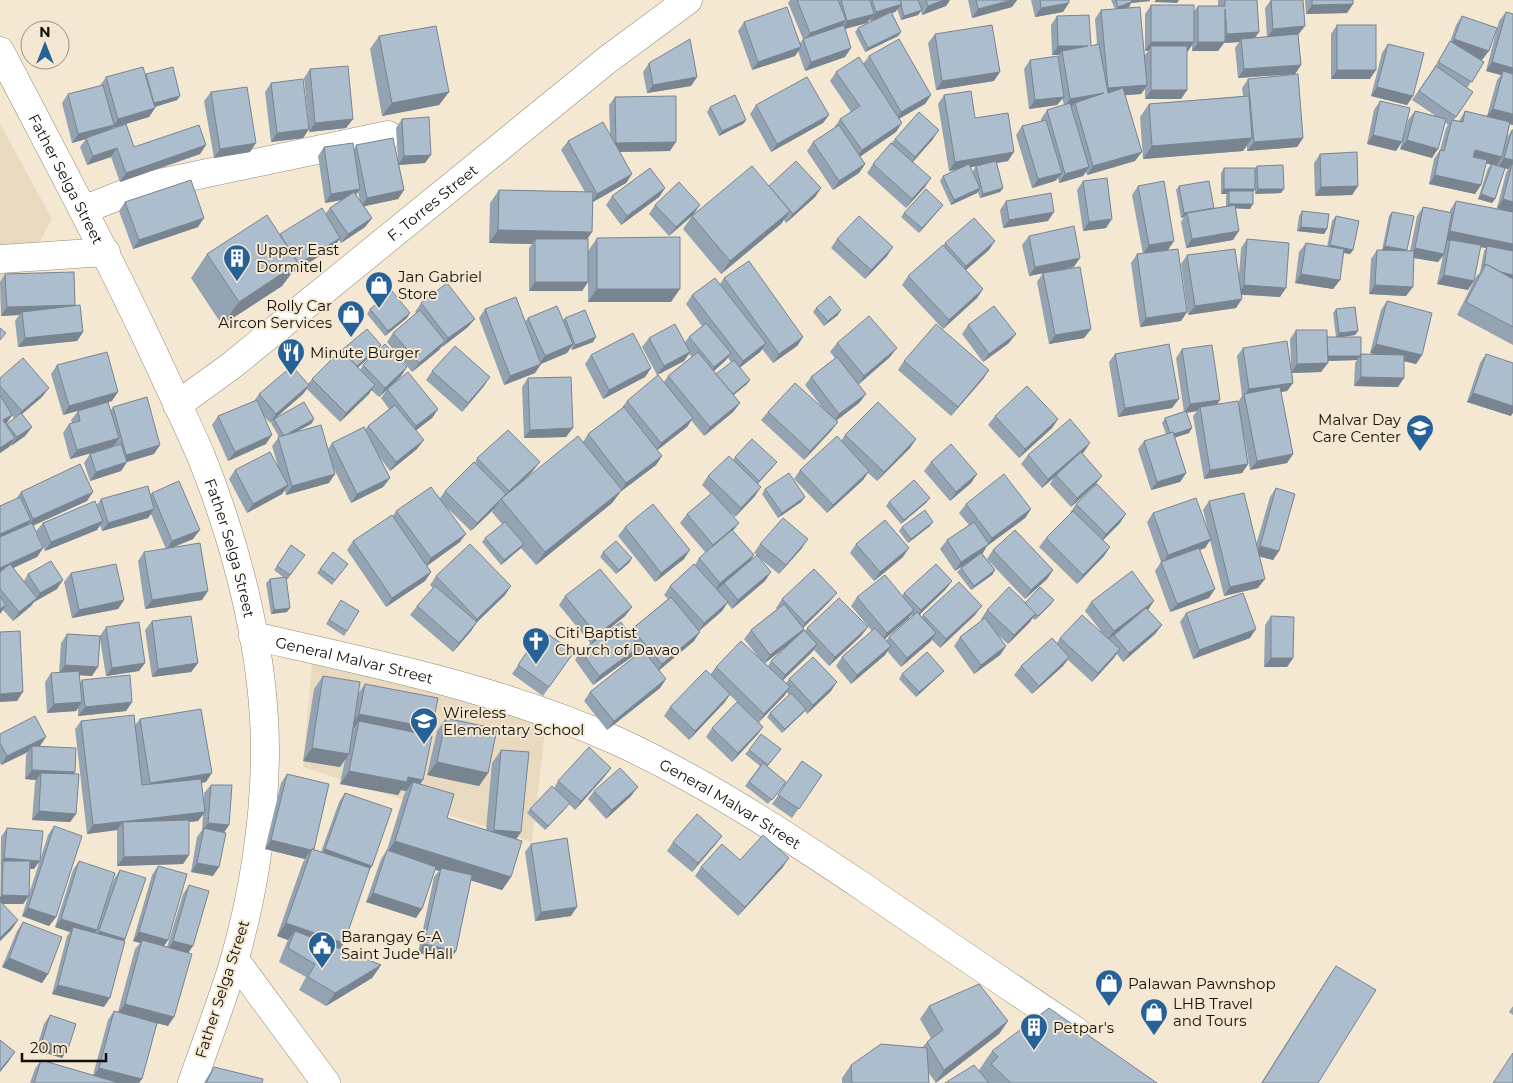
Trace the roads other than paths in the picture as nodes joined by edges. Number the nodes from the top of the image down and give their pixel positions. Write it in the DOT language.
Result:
graph roads {
  1 [pos="688,0"];
  2 [pos="0,51"];
  3 [pos="388,135"];
  4 [pos="83,210"];
  5 [pos="106,252"];
  6 [pos="0,259"];
  7 [pos="177,405"];
  8 [pos="253,636"];
  9 [pos="235,960"];
  10 [pos="1098,1046"];
  11 [pos="192,1083"];
  12 [pos="326,1083"];
  1 -- 7 [label="main road, F. Torres Street"];
  2 -- 4 [label="main road, Father Selga Street"];
  3 -- 4 [label="main road"];
  4 -- 5 [label="main road, Father Selga Street"];
  5 -- 6 [label="main road"];
  5 -- 7 [label="main road, Father Selga Street"];
  7 -- 8 [label="main road, Father Selga Street"];
  8 -- 9 [label="main road, Father Selga Street"];
  8 -- 10 [label="main road, General Malvar Street"];
  9 -- 11 [label="main road, Father Selga Street"];
  9 -- 12 [label="main road"];
}
